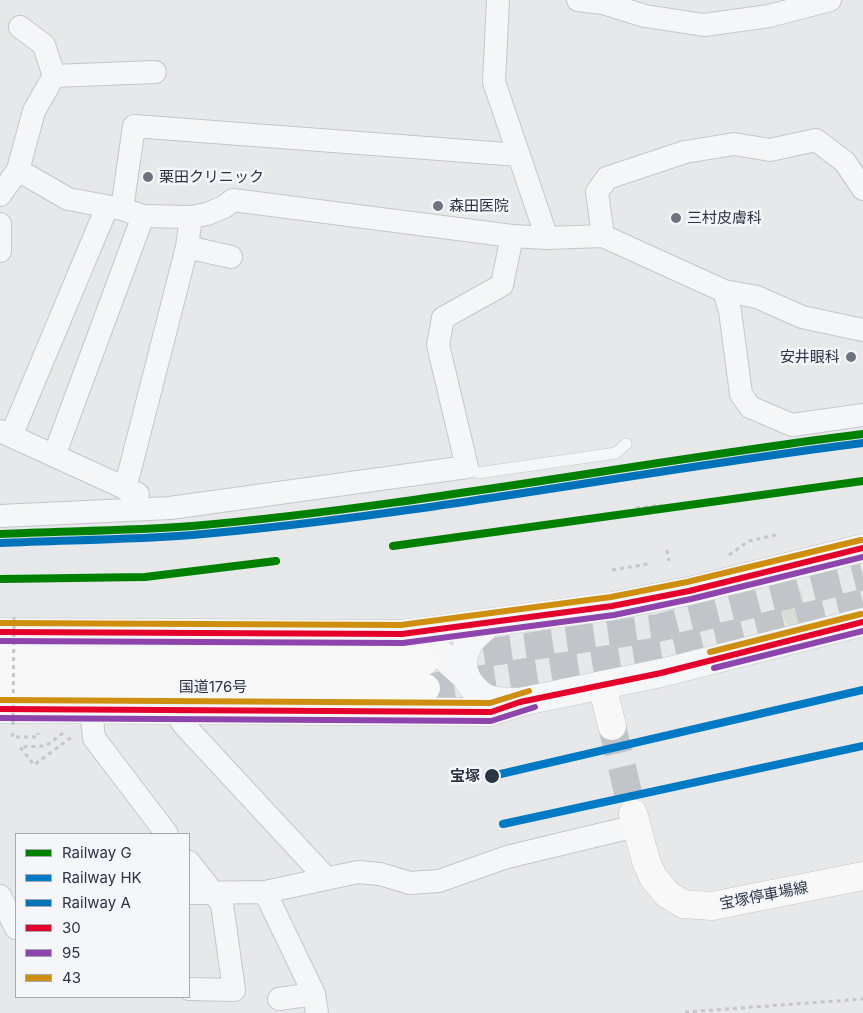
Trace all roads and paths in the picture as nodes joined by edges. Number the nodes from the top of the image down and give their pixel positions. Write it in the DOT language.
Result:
graph roads {
  1 [pos="498,0"];
  2 [pos="578,0"];
  3 [pos="818,2"];
  4 [pos="20,27"];
  5 [pos="155,72"];
  6 [pos="54,76"];
  7 [pos="518,155"];
  8 [pos="18,170"];
  9 [pos="863,188"];
  10 [pos="0,194"];
  11 [pos="114,208"];
  12 [pos="143,216"];
  13 [pos="191,217"];
  14 [pos="0,224"];
  15 [pos="512,236"];
  16 [pos="603,236"];
  17 [pos="547,238"];
  18 [pos="187,247"];
  19 [pos="0,251"];
  20 [pos="231,257"];
  21 [pos="724,291"];
  22 [pos="863,330"];
  23 [pos="863,415"];
  24 [pos="5,433"];
  25 [pos="626,444"];
  26 [pos="54,456"];
  27 [pos="467,467"];
  28 [pos="125,489"];
  29 [pos="662,505"];
  30 [pos="170,508"];
  31 [pos="636,508"];
  32 [pos="0,516"];
  33 [pos="780,534"];
  34 [pos="863,548"];
  35 [pos="667,550"];
  36 [pos="725,558"];
  37 [pos="669,561"];
  38 [pos="648,564"];
  39 [pos="612,570"];
  40 [pos="863,622"];
  41 [pos="489,623"];
  42 [pos="7,625"];
  43 [pos="402,634"];
  44 [pos="0,660"];
  45 [pos="426,661"];
  46 [pos="464,675"];
  47 [pos="602,685"];
  48 [pos="0,686"];
  49 [pos="426,688"];
  50 [pos="520,702"];
  51 [pos="0,709"];
  52 [pos="174,710"];
  53 [pos="85,721"];
  54 [pos="22,725"];
  55 [pos="612,726"];
  56 [pos="69,729"];
  57 [pos="634,820"];
  58 [pos="167,833"];
  59 [pos="190,863"];
  60 [pos="863,876"];
  61 [pos="326,878"];
  62 [pos="265,892"];
  63 [pos="190,893"];
  64 [pos="212,893"];
  65 [pos="0,896"];
  66 [pos="15,896"];
  67 [pos="15,926"];
  68 [pos="190,989"];
  69 [pos="279,999"];
  70 [pos="863,999"];
  71 [pos="315,1003"];
  72 [pos="685,1012"];
  1 -- 7 [label="street"];
  2 -- 3 [label="street"];
  4 -- 6 [label="street"];
  5 -- 6 [label="street"];
  6 -- 8 [label="street"];
  7 -- 11 [label="street"];
  7 -- 17 [label="street"];
  8 -- 10 [label="street"];
  8 -- 11 [label="street"];
  9 -- 16 [label="street"];
  11 -- 12 [label="street"];
  11 -- 24 [label="street"];
  12 -- 13 [label="street"];
  12 -- 26 [label="street"];
  13 -- 15 [label="street"];
  13 -- 18 [label="street"];
  14 -- 19 [label="street"];
  15 -- 17 [label="street"];
  15 -- 27 [label="street"];
  16 -- 17 [label="street"];
  16 -- 21 [label="street"];
  18 -- 20 [label="street"];
  18 -- 28 [label="street"];
  21 -- 22 [label="street"];
  21 -- 23 [label="street"];
  24 -- 26 [label="street"];
  25 -- 27 [label="lane"];
  26 -- 28 [label="street"];
  27 -- 30 [label="street"];
  28 -- 30 [label="street"];
  29 -- 31 [label="path"];
  30 -- 32 [label="street"];
  33 -- 36 [label="path"];
  34 -- 41 [label="street"];
  35 -- 37 [label="path"];
  38 -- 39 [label="path"];
  40 -- 47 [label="street"];
  41 -- 43 [label="street"];
  41 -- 46 [label="street"];
  42 -- 43 [label="street"];
  42 -- 54 [label="path, bridge"];
  43 -- 46 [label="street"];
  44 -- 45 [label="main road, 国道176号"];
  46 -- 50 [label="street"];
  47 -- 50 [label="street"];
  47 -- 55 [label="main road"];
  48 -- 49 [label="main road, 国道176号"];
  50 -- 52 [label="street"];
  51 -- 53 [label="street"];
  52 -- 53 [label="street"];
  52 -- 61 [label="street"];
  53 -- 56 [label="path"];
  53 -- 58 [label="street"];
  57 -- 60 [label="main road, 宝塚停車場線"];
  57 -- 61 [label="street"];
  59 -- 64 [label="street"];
  61 -- 62 [label="street"];
  62 -- 64 [label="street"];
  62 -- 71 [label="street"];
  63 -- 64 [label="street"];
  64 -- 68 [label="street"];
  65 -- 66 [label="street"];
  65 -- 67 [label="street"];
  69 -- 71 [label="street"];
  70 -- 72 [label="path"];
}
